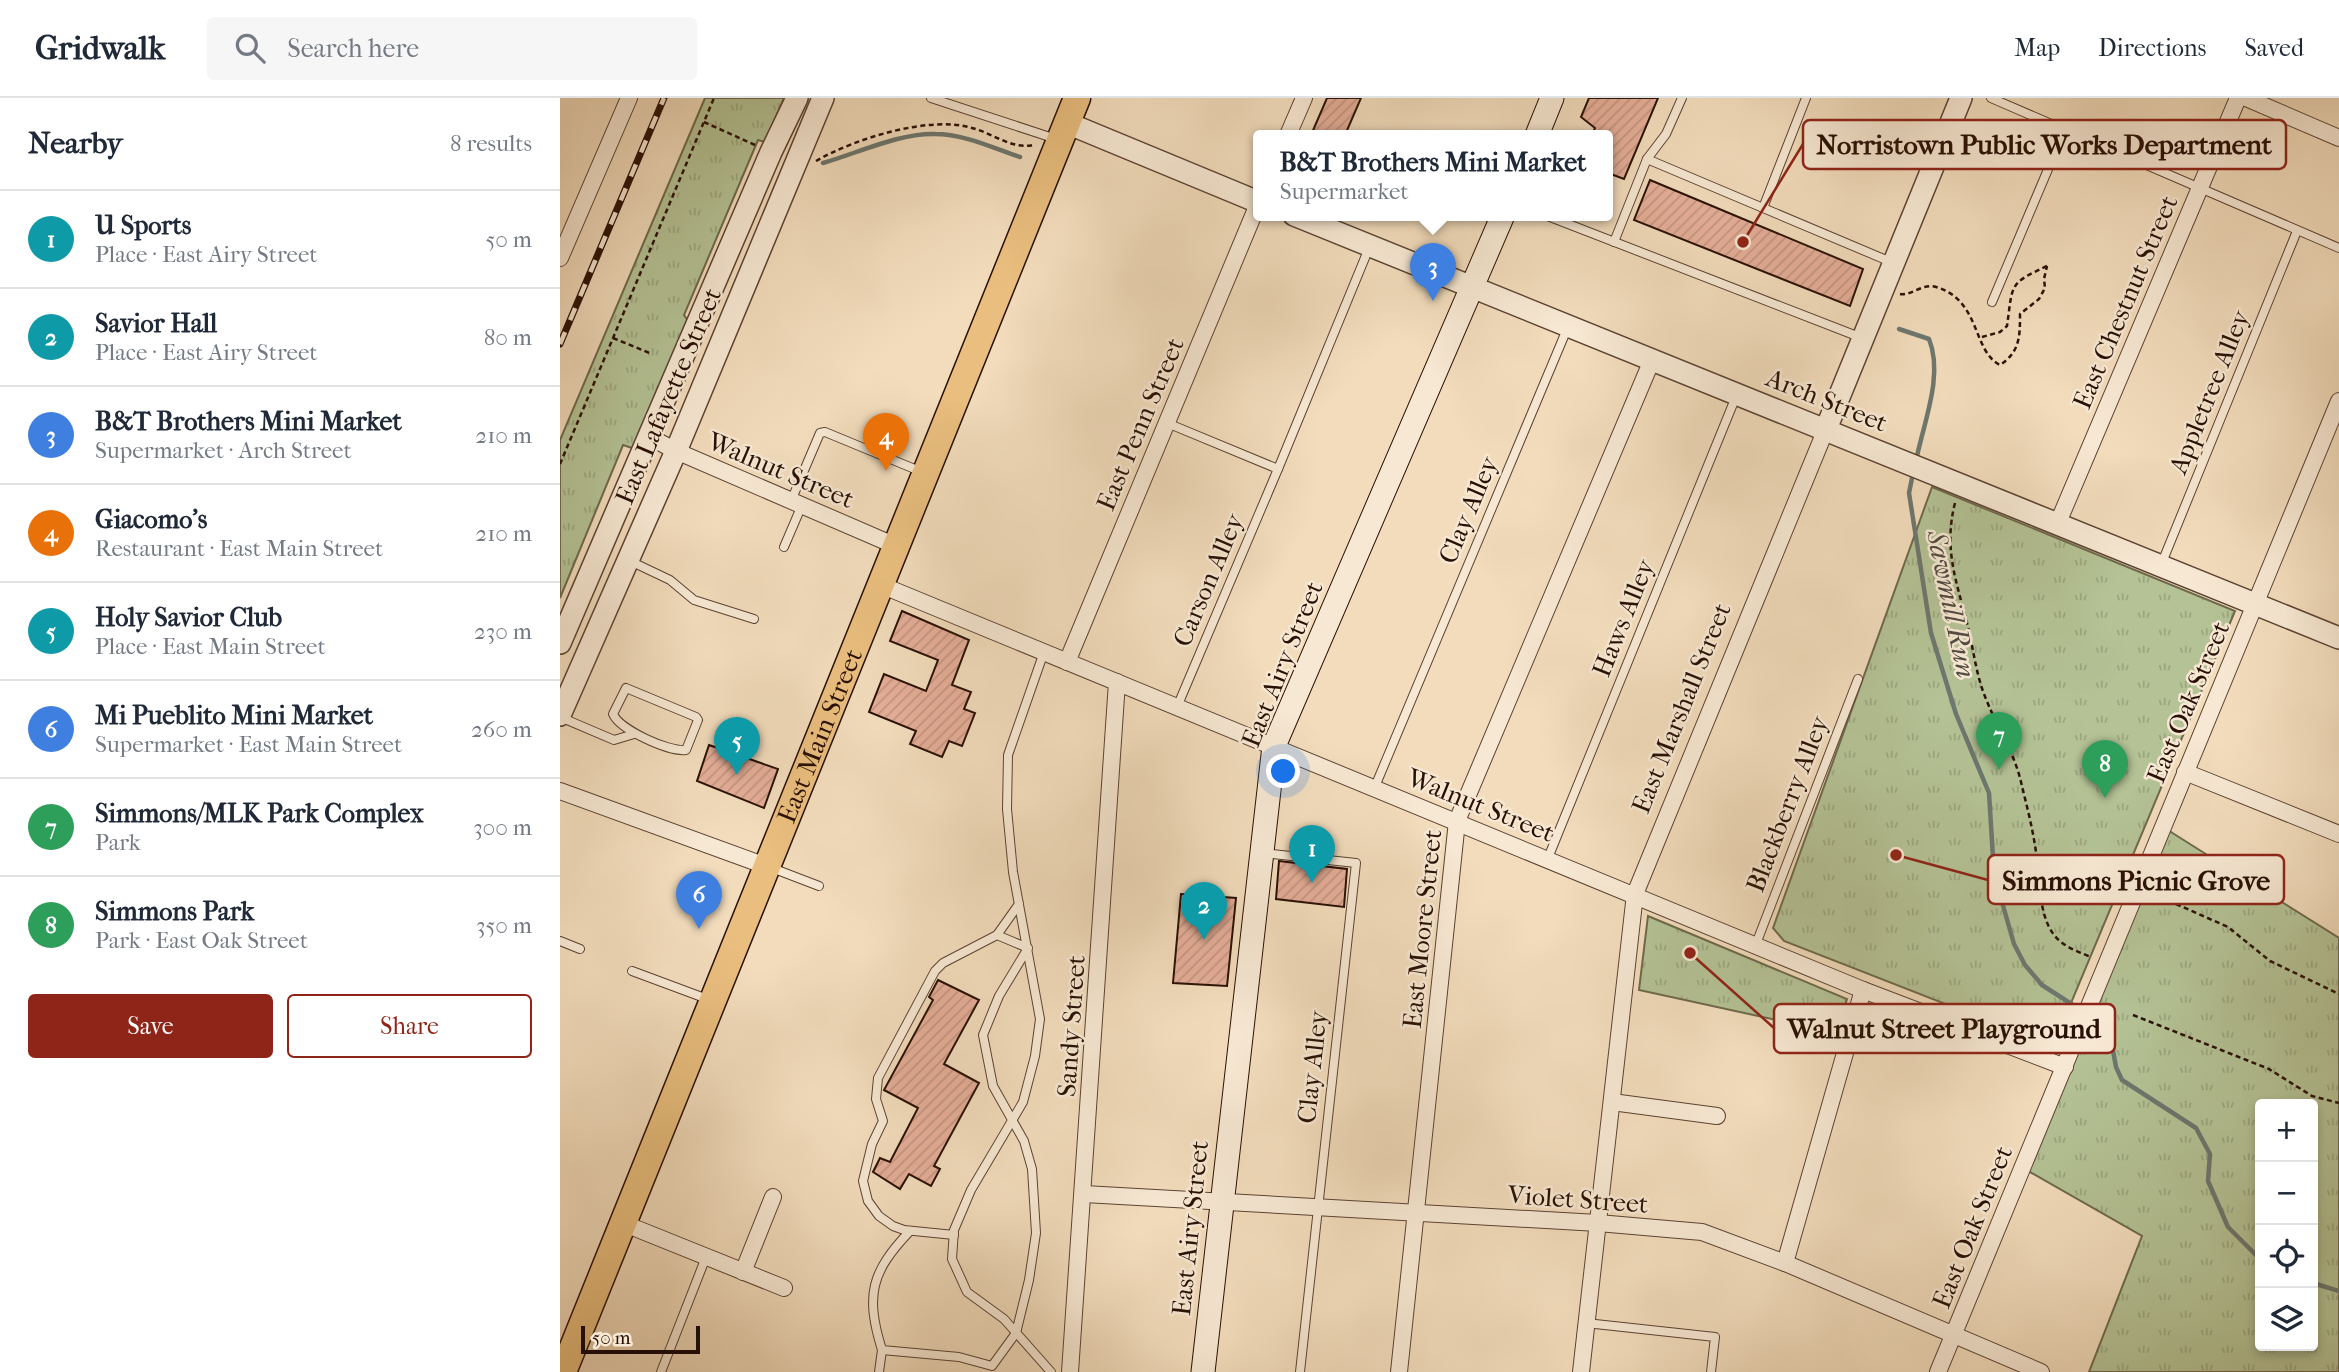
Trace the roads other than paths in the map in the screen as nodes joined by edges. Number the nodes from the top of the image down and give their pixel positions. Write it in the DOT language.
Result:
graph roads {
  1 [pos="628,98"];
  2 [pos="797,98"];
  3 [pos="823,98"];
  4 [pos="931,98"];
  5 [pos="1077,98"];
  6 [pos="1304,98"];
  7 [pos="1552,98"];
  8 [pos="1682,98"];
  9 [pos="1807,98"];
  10 [pos="1961,98"];
  11 [pos="1991,98"];
  12 [pos="2238,98"];
  13 [pos="2246,98"];
  14 [pos="2065,129"];
  15 [pos="1290,130"];
  16 [pos="1539,130"];
  17 [pos="1063,132"];
  18 [pos="2339,138"];
  19 [pos="1647,159"];
  20 [pos="2201,187"];
  21 [pos="1253,201"];
  22 [pos="1763,208"];
  23 [pos="1253,215"];
  24 [pos="1310,221"];
  25 [pos="1500,221"];
  26 [pos="1560,221"];
  27 [pos="2297,231"];
  28 [pos="1614,242"];
  29 [pos="1371,244"];
  30 [pos="2339,248"];
  31 [pos="560,258"];
  32 [pos="1894,263"];
  33 [pos="1472,287"];
  34 [pos="1992,302"];
  35 [pos="1568,326"];
  36 [pos="1863,338"];
  37 [pos="1652,360"];
  38 [pos="1737,394"];
  39 [pos="2339,401"];
  40 [pos="1167,423"];
  41 [pos="1826,429"];
  42 [pos="648,436"];
  43 [pos="676,452"];
  44 [pos="1278,469"];
  45 [pos="925,474"];
  46 [pos="796,503"];
  47 [pos="2057,525"];
  48 [pos="896,546"];
  49 [pos="784,547"];
  50 [pos="628,560"];
  51 [pos="2160,568"];
  52 [pos="881,585"];
  53 [pos="2255,605"];
  54 [pos="754,620"];
  55 [pos="2339,638"];
  56 [pos="560,643"];
  57 [pos="1044,652"];
  58 [pos="1067,662"];
  59 [pos="1858,679"];
  60 [pos="1117,682"];
  61 [pos="1177,707"];
  62 [pos="560,716"];
  63 [pos="634,733"];
  64 [pos="1274,746"];
  65 [pos="2185,772"];
  66 [pos="1374,789"];
  67 [pos="560,791"];
  68 [pos="1457,821"];
  69 [pos="2339,834"];
  70 [pos="1260,852"];
  71 [pos="1548,858"];
  72 [pos="766,866"];
  73 [pos="2144,872"];
  74 [pos="819,886"];
  75 [pos="1635,894"];
  76 [pos="2211,895"];
  77 [pos="1019,904"];
  78 [pos="997,935"];
  79 [pos="560,941"];
  80 [pos="1756,944"];
  81 [pos="1028,948"];
  82 [pos="580,949"];
  83 [pos="632,971"];
  84 [pos="1863,990"];
  85 [pos="712,1001"];
  86 [pos="2065,1067"];
  87 [pos="1612,1102"];
  88 [pos="1717,1116"];
  89 [pos="1013,1119"];
  90 [pos="1084,1194"];
  91 [pos="773,1197"];
  92 [pos="1220,1202"];
  93 [pos="1318,1208"];
  94 [pos="1416,1214"];
  95 [pos="1598,1223"];
  96 [pos="625,1224"];
  97 [pos="910,1231"];
  98 [pos="954,1235"];
  99 [pos="706,1257"];
  100 [pos="1785,1263"];
  101 [pos="743,1272"];
  102 [pos="784,1289"];
  103 [pos="1586,1323"];
  104 [pos="1016,1333"];
  105 [pos="1953,1336"];
  106 [pos="882,1350"];
  107 [pos="995,1369"];
  108 [pos="562,1372"];
  109 [pos="661,1372"];
  110 [pos="879,1372"];
  111 [pos="1051,1372"];
  112 [pos="1070,1372"];
  113 [pos="1203,1372"];
  114 [pos="1300,1372"];
  115 [pos="1399,1372"];
  116 [pos="1581,1372"];
  117 [pos="1711,1372"];
  118 [pos="1938,1372"];
  119 [pos="2041,1372"];
  1 -- 31 [label="street"];
  2 -- 42 [label="street, East Lafayette Street"];
  3 -- 43 [label="street, East Lafayette Street"];
  4 -- 17 [label="lane"];
  5 -- 17 [label="main road, East Main Street"];
  6 -- 15 [label="street"];
  7 -- 16 [label="main road"];
  8 -- 19 [label="lane"];
  9 -- 22 [label="lane"];
  10 -- 32 [label="street, East Marshall Street"];
  11 -- 14 [label="lane"];
  12 -- 20 [label="street, East Chestnut Street"];
  13 -- 18 [label="street"];
  14 -- 20 [label="lane"];
  14 -- 34 [label="lane"];
  17 -- 21 [label="street"];
  17 -- 45 [label="main road, East Main Street"];
  19 -- 22 [label="lane"];
  19 -- 28 [label="lane"];
  20 -- 27 [label="lane"];
  20 -- 47 [label="street, East Chestnut Street"];
  22 -- 32 [label="lane"];
  23 -- 40 [label="street, East Penn Street"];
  24 -- 29 [label="street, Arch Street"];
  25 -- 33 [label="main road, East Airy Street"];
  26 -- 28 [label="lane"];
  27 -- 30 [label="lane"];
  27 -- 51 [label="lane, Appletree Alley"];
  28 -- 36 [label="lane"];
  29 -- 33 [label="street, Arch Street"];
  29 -- 44 [label="lane, Carson Alley"];
  32 -- 36 [label="street, East Marshall Street"];
  33 -- 35 [label="street, Arch Street"];
  33 -- 64 [label="main road, East Airy Street"];
  35 -- 37 [label="street, Arch Street"];
  35 -- 66 [label="lane, Clay Alley"];
  36 -- 41 [label="street, East Marshall Street"];
  37 -- 38 [label="street, Arch Street"];
  37 -- 68 [label="street, East Moore Street"];
  38 -- 41 [label="street, Arch Street"];
  38 -- 71 [label="lane, Haws Alley"];
  39 -- 53 [label="street, East Oak Street"];
  40 -- 44 [label="lane"];
  40 -- 58 [label="street, East Penn Street"];
  41 -- 47 [label="street, Arch Street"];
  41 -- 75 [label="street, East Marshall Street"];
  42 -- 43 [label="street, Walnut Street"];
  42 -- 56 [label="street, East Lafayette Street"];
  43 -- 46 [label="street, Walnut Street"];
  43 -- 50 [label="street, East Lafayette Street"];
  44 -- 61 [label="lane, Carson Alley"];
  45 -- 46 [label="lane"];
  45 -- 48 [label="main road, East Main Street"];
  46 -- 48 [label="street, Walnut Street"];
  46 -- 49 [label="lane"];
  47 -- 51 [label="street, Arch Street"];
  48 -- 52 [label="main road, East Main Street"];
  50 -- 54 [label="lane"];
  50 -- 62 [label="street, East Lafayette Street"];
  51 -- 53 [label="street, Arch Street"];
  52 -- 57 [label="street, Walnut Street"];
  52 -- 72 [label="main road, East Main Street"];
  53 -- 55 [label="street, Arch Street"];
  53 -- 65 [label="street, East Oak Street"];
  57 -- 58 [label="street, Walnut Street"];
  57 -- 77 [label="lane"];
  58 -- 60 [label="street, Walnut Street"];
  59 -- 80 [label="lane, Blackberry Alley"];
  60 -- 61 [label="street, Walnut Street"];
  60 -- 90 [label="street, Sandy Street"];
  61 -- 64 [label="street, Walnut Street"];
  62 -- 63 [label="lane"];
  63 -- 63 [label="lane"];
  64 -- 66 [label="street, Walnut Street"];
  64 -- 70 [label="main road, East Airy Street"];
  65 -- 69 [label="street"];
  65 -- 73 [label="street, East Oak Street"];
  66 -- 68 [label="street, Walnut Street"];
  67 -- 72 [label="street"];
  68 -- 71 [label="street, Walnut Street"];
  68 -- 94 [label="street, East Moore Street"];
  70 -- 92 [label="main road, East Airy Street"];
  70 -- 93 [label="lane, Clay Alley"];
  71 -- 75 [label="street, Walnut Street"];
  72 -- 74 [label="lane"];
  72 -- 85 [label="main road, East Main Street"];
  73 -- 76 [label="lane"];
  73 -- 86 [label="street, East Oak Street"];
  75 -- 80 [label="street, Walnut Street"];
  75 -- 87 [label="street, East Marshall Street"];
  77 -- 78 [label="lane"];
  77 -- 81 [label="lane"];
  78 -- 81 [label="lane"];
  78 -- 97 [label="lane"];
  79 -- 82 [label="lane"];
  80 -- 84 [label="street, Walnut Street"];
  81 -- 89 [label="lane"];
  81 -- 89 [label="lane"];
  83 -- 85 [label="lane"];
  84 -- 86 [label="street, Walnut Street"];
  84 -- 100 [label="street"];
  85 -- 96 [label="main road, East Main Street"];
  86 -- 105 [label="street, East Oak Street"];
  87 -- 88 [label="street"];
  87 -- 95 [label="street, East Marshall Street"];
  89 -- 98 [label="lane"];
  89 -- 104 [label="lane"];
  90 -- 92 [label="street, Violet Street"];
  90 -- 112 [label="street, Sandy Street"];
  91 -- 101 [label="street"];
  92 -- 93 [label="street, Violet Street"];
  92 -- 113 [label="main road, East Airy Street"];
  93 -- 94 [label="street, Violet Street"];
  93 -- 114 [label="lane, Clay Alley"];
  94 -- 95 [label="street, Violet Street"];
  94 -- 115 [label="street, East Moore Street"];
  95 -- 100 [label="street, Violet Street"];
  95 -- 103 [label="street, East Marshall Street"];
  96 -- 99 [label="street"];
  96 -- 108 [label="main road, East Main Street"];
  97 -- 98 [label="lane"];
  97 -- 106 [label="lane"];
  98 -- 104 [label="lane"];
  99 -- 101 [label="street"];
  99 -- 109 [label="lane"];
  100 -- 105 [label="street, Violet Street"];
  101 -- 102 [label="street"];
  103 -- 116 [label="street, East Marshall Street"];
  103 -- 117 [label="lane"];
  104 -- 107 [label="lane"];
  104 -- 111 [label="lane"];
  105 -- 118 [label="street, East Oak Street"];
  105 -- 119 [label="street, Violet Street"];
  106 -- 107 [label="lane"];
  106 -- 110 [label="lane"];
}
